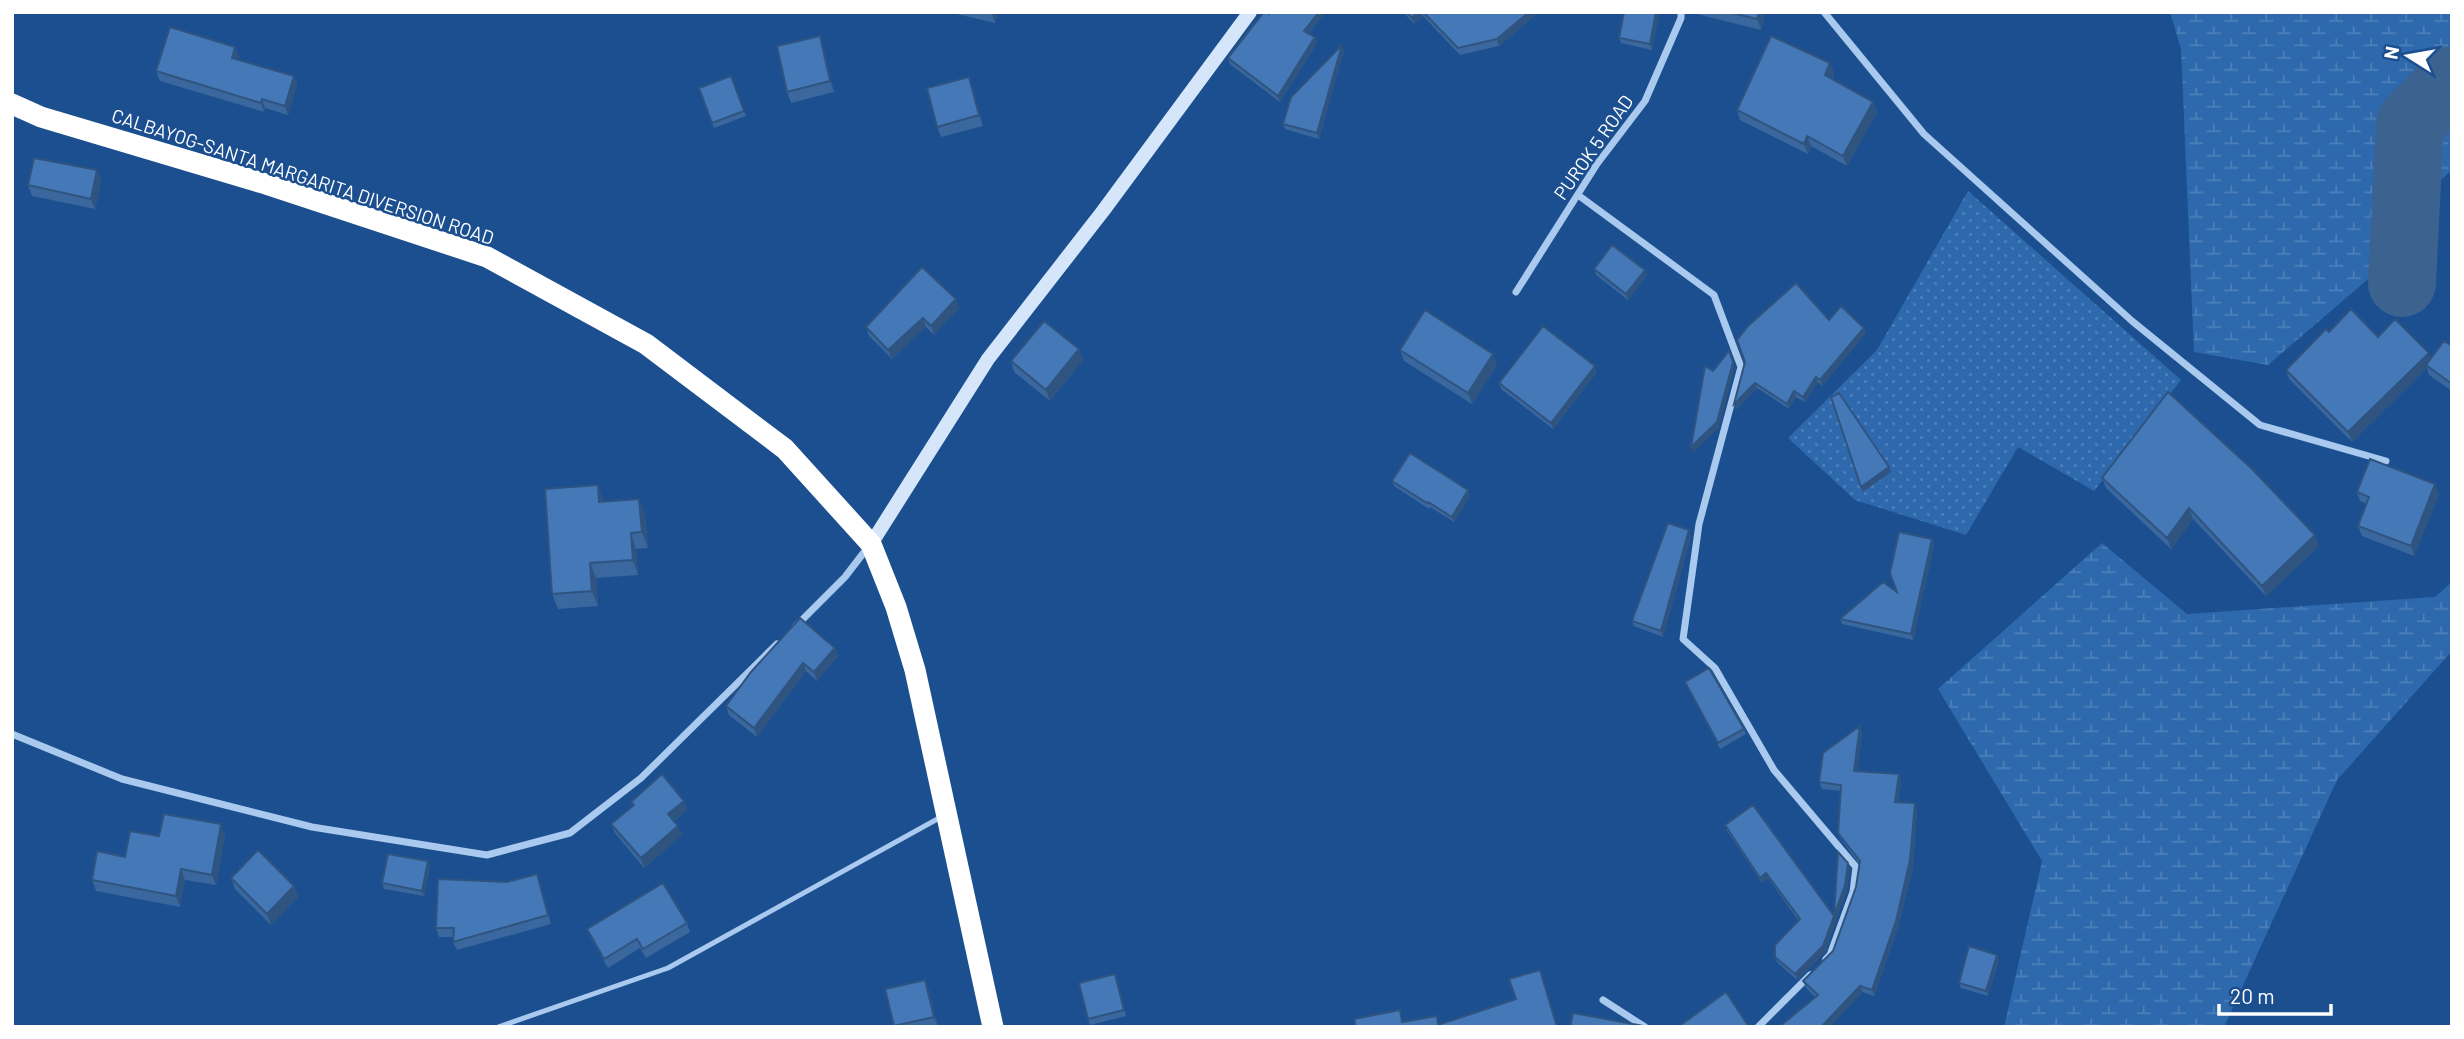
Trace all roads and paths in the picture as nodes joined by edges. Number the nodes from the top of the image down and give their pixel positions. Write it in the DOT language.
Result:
graph roads {
  1 [pos="1250,12"];
  2 [pos="1681,12"];
  3 [pos="1824,12"];
  4 [pos="12,104"];
  5 [pos="1578,195"];
  6 [pos="1516,292"];
  7 [pos="2386,461"];
  8 [pos="871,544"];
  9 [pos="12,734"];
  10 [pos="946,813"];
  11 [pos="1821,964"];
  12 [pos="1812,973"];
  13 [pos="1603,1000"];
  14 [pos="498,1027"];
  15 [pos="993,1027"];
  16 [pos="1645,1027"];
  17 [pos="1758,1027"];
  1 -- 8 [label="street"];
  2 -- 5 [label="street, PUROK 5 ROAD"];
  3 -- 7 [label="street"];
  4 -- 8 [label="highway, CALBAYOG-SANTA MARGARITA DIVERSION ROAD"];
  5 -- 6 [label="street, PUROK 5 ROAD"];
  5 -- 11 [label="street"];
  8 -- 9 [label="street"];
  8 -- 10 [label="highway, CALBAYOG-SANTA MARGARITA DIVERSION ROAD"];
  10 -- 14 [label="lane"];
  10 -- 15 [label="highway, CALBAYOG-SANTA MARGARITA DIVERSION ROAD"];
  12 -- 17 [label="street"];
  13 -- 16 [label="street"];
}
